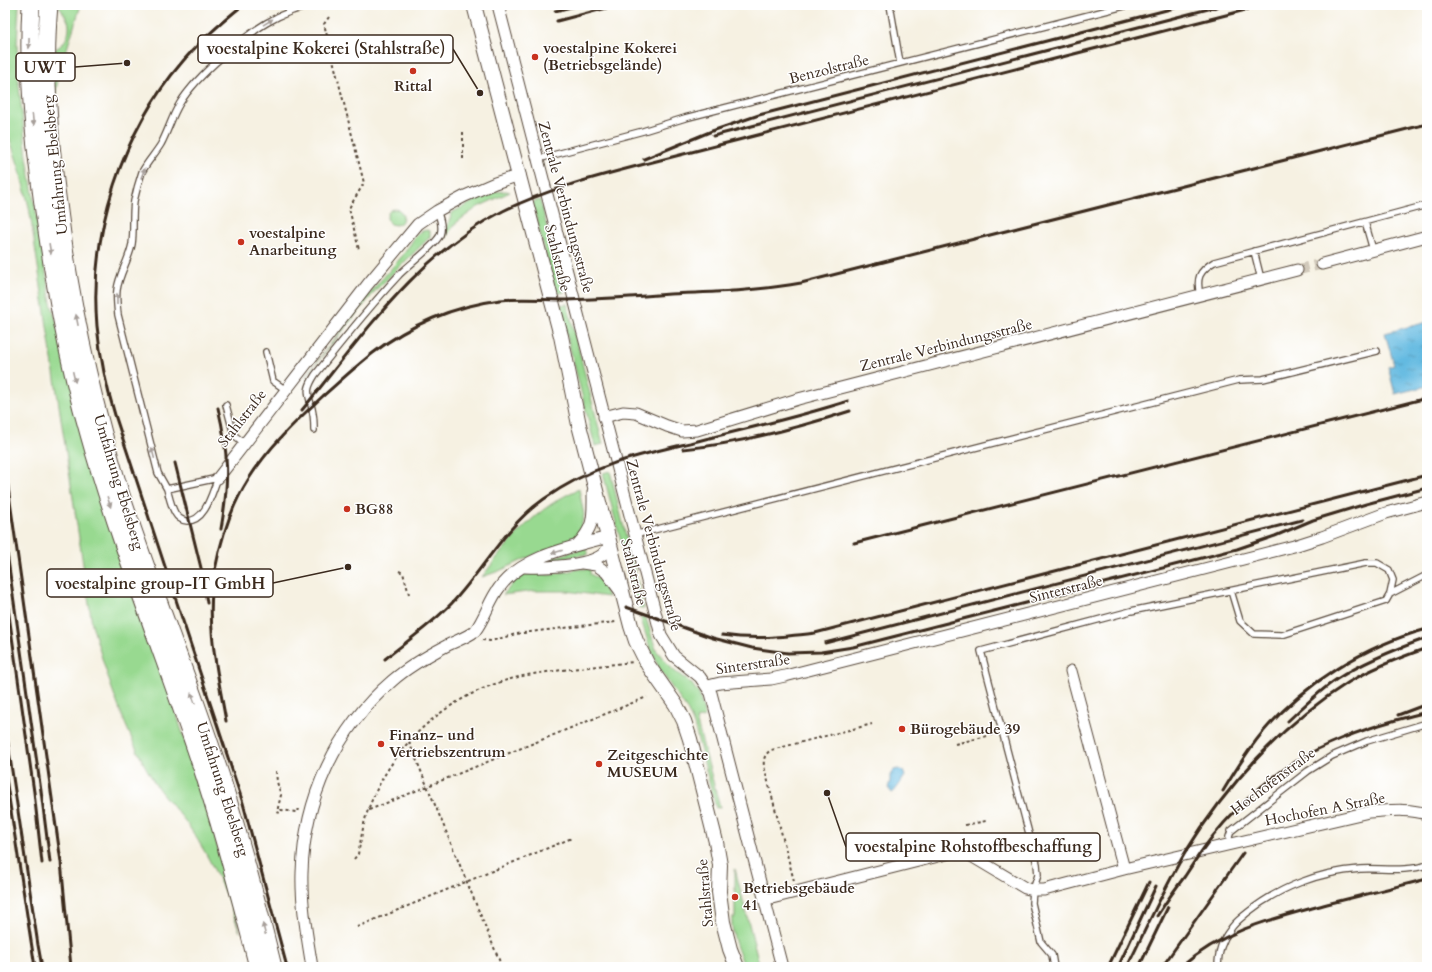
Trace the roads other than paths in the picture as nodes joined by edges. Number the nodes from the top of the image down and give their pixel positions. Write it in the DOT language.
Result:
graph roads {
  1 [pos="32,5"];
  2 [pos="50,5"];
  3 [pos="318,5"];
  4 [pos="474,5"];
  5 [pos="498,5"];
  6 [pos="890,5"];
  7 [pos="1128,5"];
  8 [pos="1114,7"];
  9 [pos="900,63"];
  10 [pos="538,159"];
  11 [pos="520,175"];
  12 [pos="1427,205"];
  13 [pos="437,211"];
  14 [pos="1365,222"];
  15 [pos="1427,236"];
  16 [pos="1373,250"];
  17 [pos="1254,251"];
  18 [pos="1322,264"];
  19 [pos="1297,270"];
  20 [pos="1261,279"];
  21 [pos="1200,295"];
  22 [pos="1377,350"];
  23 [pos="266,352"];
  24 [pos="286,390"];
  25 [pos="226,405"];
  26 [pos="604,417"];
  27 [pos="314,430"];
  28 [pos="244,444"];
  29 [pos="218,478"];
  30 [pos="593,481"];
  31 [pos="167,489"];
  32 [pos="1427,502"];
  33 [pos="634,535"];
  34 [pos="609,541"];
  35 [pos="576,546"];
  36 [pos="578,563"];
  37 [pos="522,567"];
  38 [pos="1427,575"];
  39 [pos="1231,592"];
  40 [pos="622,593"];
  41 [pos="1390,594"];
  42 [pos="1071,671"];
  43 [pos="708,686"];
  44 [pos="1427,723"];
  45 [pos="1427,814"];
  46 [pos="1230,844"];
  47 [pos="1427,865"];
  48 [pos="1124,868"];
  49 [pos="1033,890"];
  50 [pos="764,900"];
  51 [pos="258,967"];
  52 [pos="273,967"];
  53 [pos="312,967"];
  54 [pos="737,967"];
  55 [pos="782,967"];
  56 [pos="1054,967"];
  57 [pos="1218,967"];
  1 -- 51 [label="main road, Umfahrung Ebelsberg, one-way"];
  52 -- 2 [label="main road, Umfahrung Ebelsberg, one-way"];
  31 -- 3 [label="lane, one-way"];
  4 -- 11 [label="street, Stahlstraße"];
  5 -- 10 [label="street, Zentrale Verbindungsstraße"];
  6 -- 9 [label="lane"];
  7 -- 8 [label="lane, Benzolstraße"];
  8 -- 9 [label="lane, Benzolstraße"];
  9 -- 10 [label="lane, Benzolstraße"];
  10 -- 26 [label="street, Zentrale Verbindungsstraße"];
  11 -- 13 [label="street, Stahlstraße"];
  11 -- 30 [label="street, Stahlstraße"];
  12 -- 14 [label="lane"];
  13 -- 24 [label="street, Stahlstraße"];
  13 -- 27 [label="lane"];
  14 -- 16 [label="lane"];
  14 -- 17 [label="lane"];
  15 -- 16 [label="street"];
  16 -- 18 [label="street"];
  17 -- 20 [label="lane"];
  17 -- 21 [label="lane"];
  19 -- 20 [label="street, Zentrale Verbindungsstraße"];
  20 -- 21 [label="street, Zentrale Verbindungsstraße"];
  21 -- 26 [label="street, Zentrale Verbindungsstraße"];
  22 -- 33 [label="lane"];
  23 -- 24 [label="lane"];
  24 -- 28 [label="street, Stahlstraße"];
  25 -- 28 [label="lane"];
  26 -- 33 [label="street, Zentrale Verbindungsstraße"];
  28 -- 29 [label="street, Stahlstraße"];
  29 -- 31 [label="lane"];
  29 -- 31 [label="lane"];
  30 -- 34 [label="street, Stahlstraße"];
  30 -- 35 [label="street"];
  32 -- 43 [label="street, Sinterstraße"];
  33 -- 43 [label="street, Zentrale Verbindungsstraße"];
  34 -- 35 [label="street"];
  34 -- 36 [label="street"];
  34 -- 40 [label="street, Stahlstraße"];
  35 -- 37 [label="street, one-way"];
  36 -- 37 [label="street"];
  36 -- 40 [label="street"];
  37 -- 53 [label="street"];
  38 -- 41 [label="lane"];
  39 -- 41 [label="lane"];
  39 -- 41 [label="lane"];
  39 -- 49 [label="lane"];
  40 -- 54 [label="street, Stahlstraße"];
  42 -- 48 [label="street"];
  43 -- 50 [label="street, Zentrale Verbindungsstraße"];
  44 -- 46 [label="lane, Hochofenstraße"];
  45 -- 46 [label="street, Hochofen A Straße"];
  46 -- 48 [label="street"];
  47 -- 57 [label="lane"];
  48 -- 49 [label="street"];
  49 -- 50 [label="street"];
  49 -- 56 [label="lane"];
  50 -- 55 [label="street, Zentrale Verbindungsstraße"];
}
